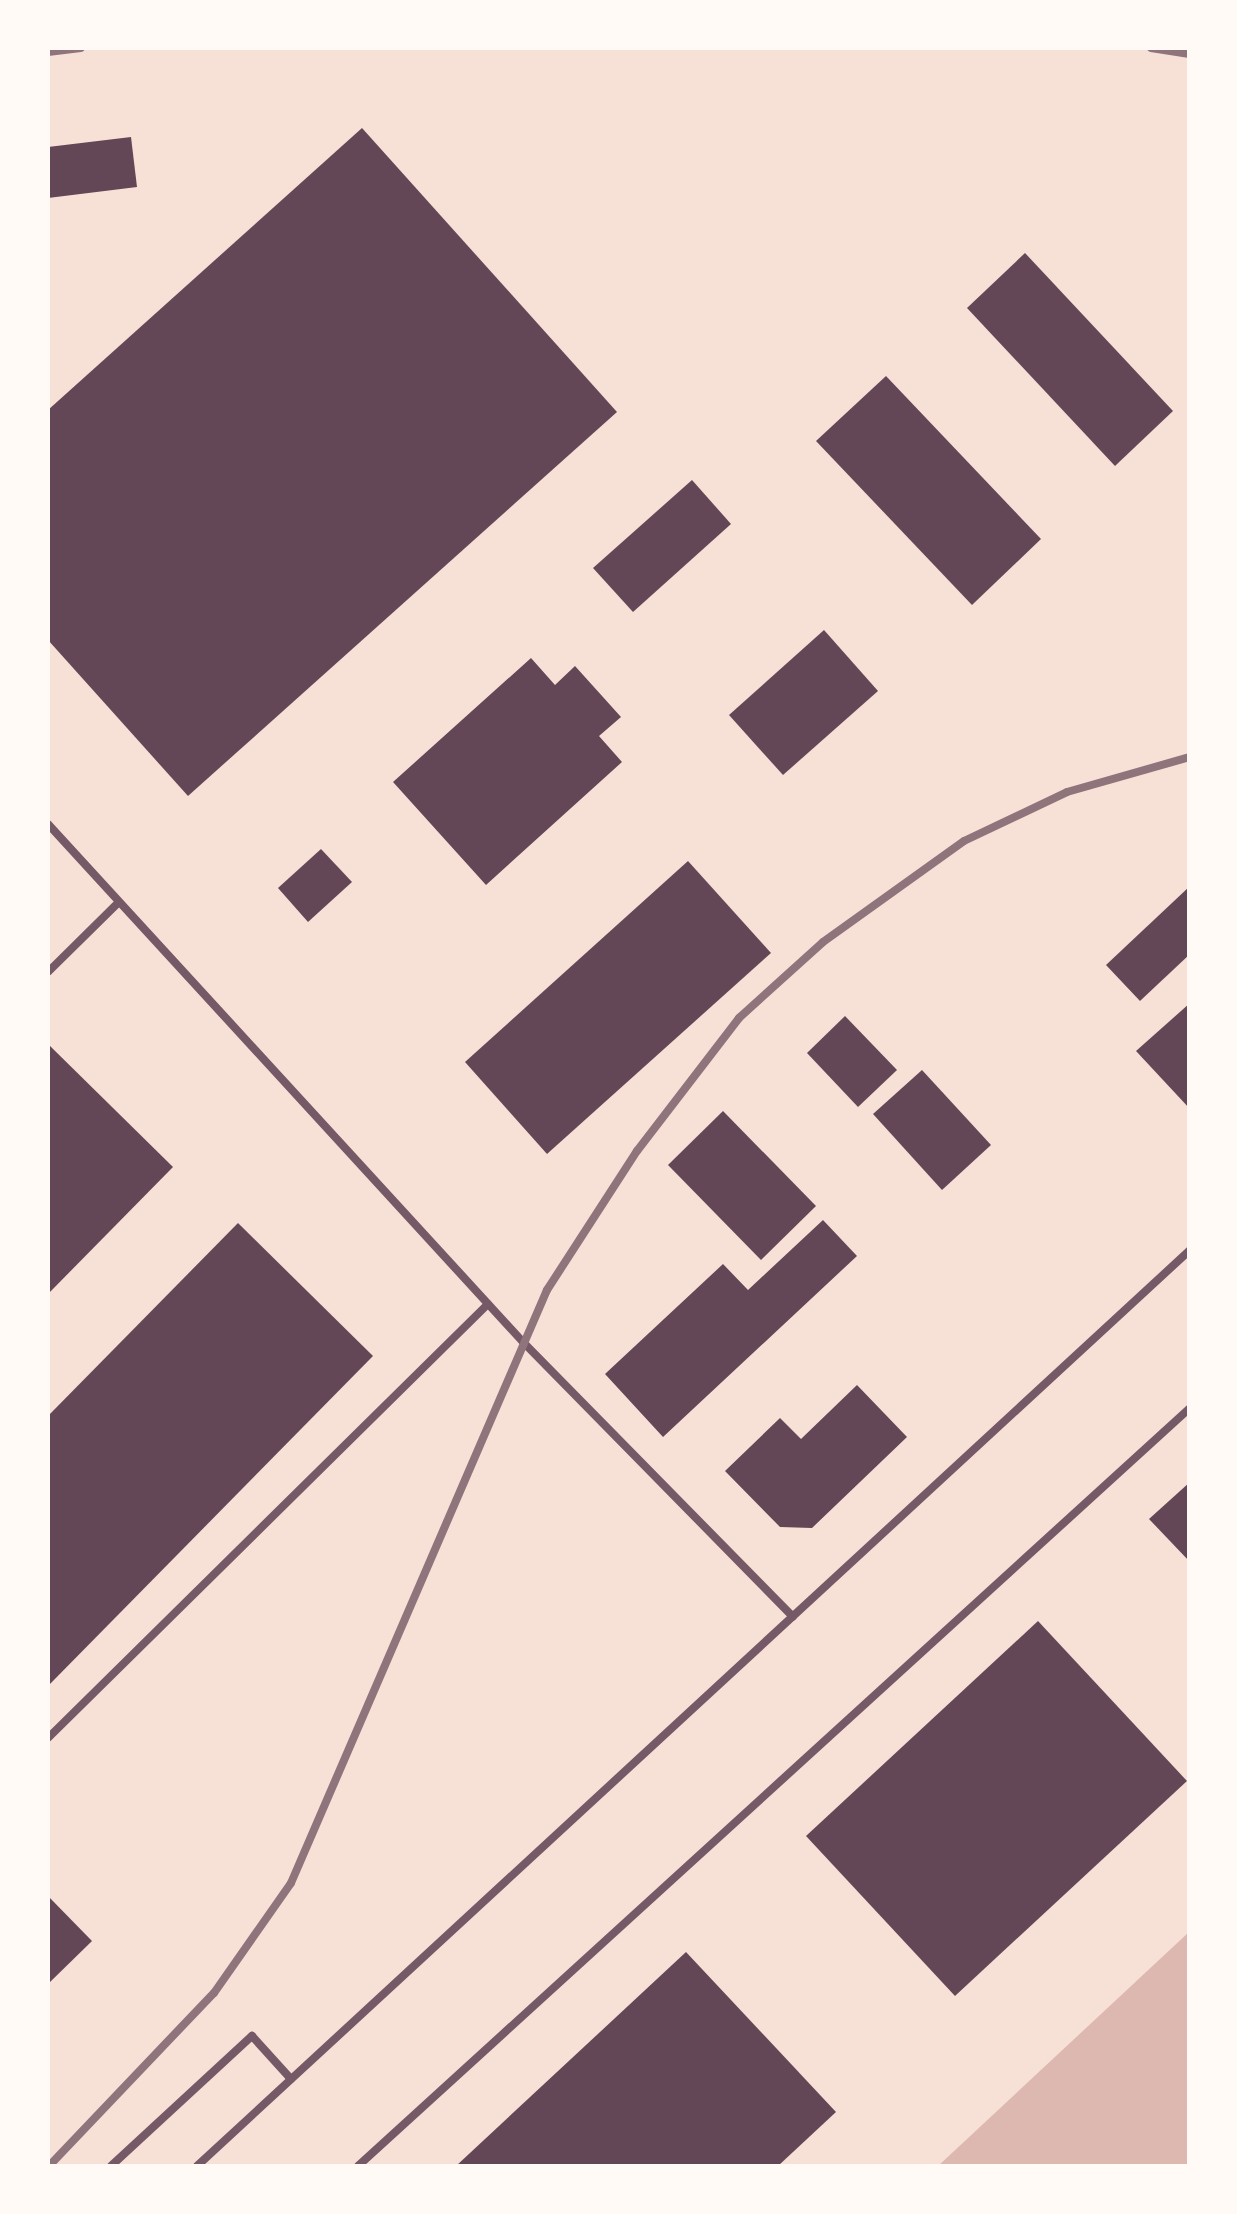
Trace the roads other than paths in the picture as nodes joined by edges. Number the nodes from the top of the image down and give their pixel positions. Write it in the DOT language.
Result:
graph roads {
  1 [pos="48,824"];
  2 [pos="118,902"];
  3 [pos="48,972"];
  4 [pos="1190,1250"];
  5 [pos="488,1304"];
  6 [pos="1190,1408"];
  7 [pos="793,1618"];
  8 [pos="48,1738"];
  9 [pos="291,2079"];
  10 [pos="111,2166"];
  11 [pos="197,2166"];
  12 [pos="358,2166"];
  1 -- 2 [label="lane"];
  2 -- 3 [label="lane"];
  2 -- 5 [label="lane"];
  4 -- 7 [label="lane"];
  5 -- 7 [label="lane"];
  5 -- 8 [label="lane"];
  6 -- 12 [label="lane"];
  7 -- 9 [label="lane"];
  9 -- 10 [label="lane"];
  9 -- 11 [label="lane"];
}
